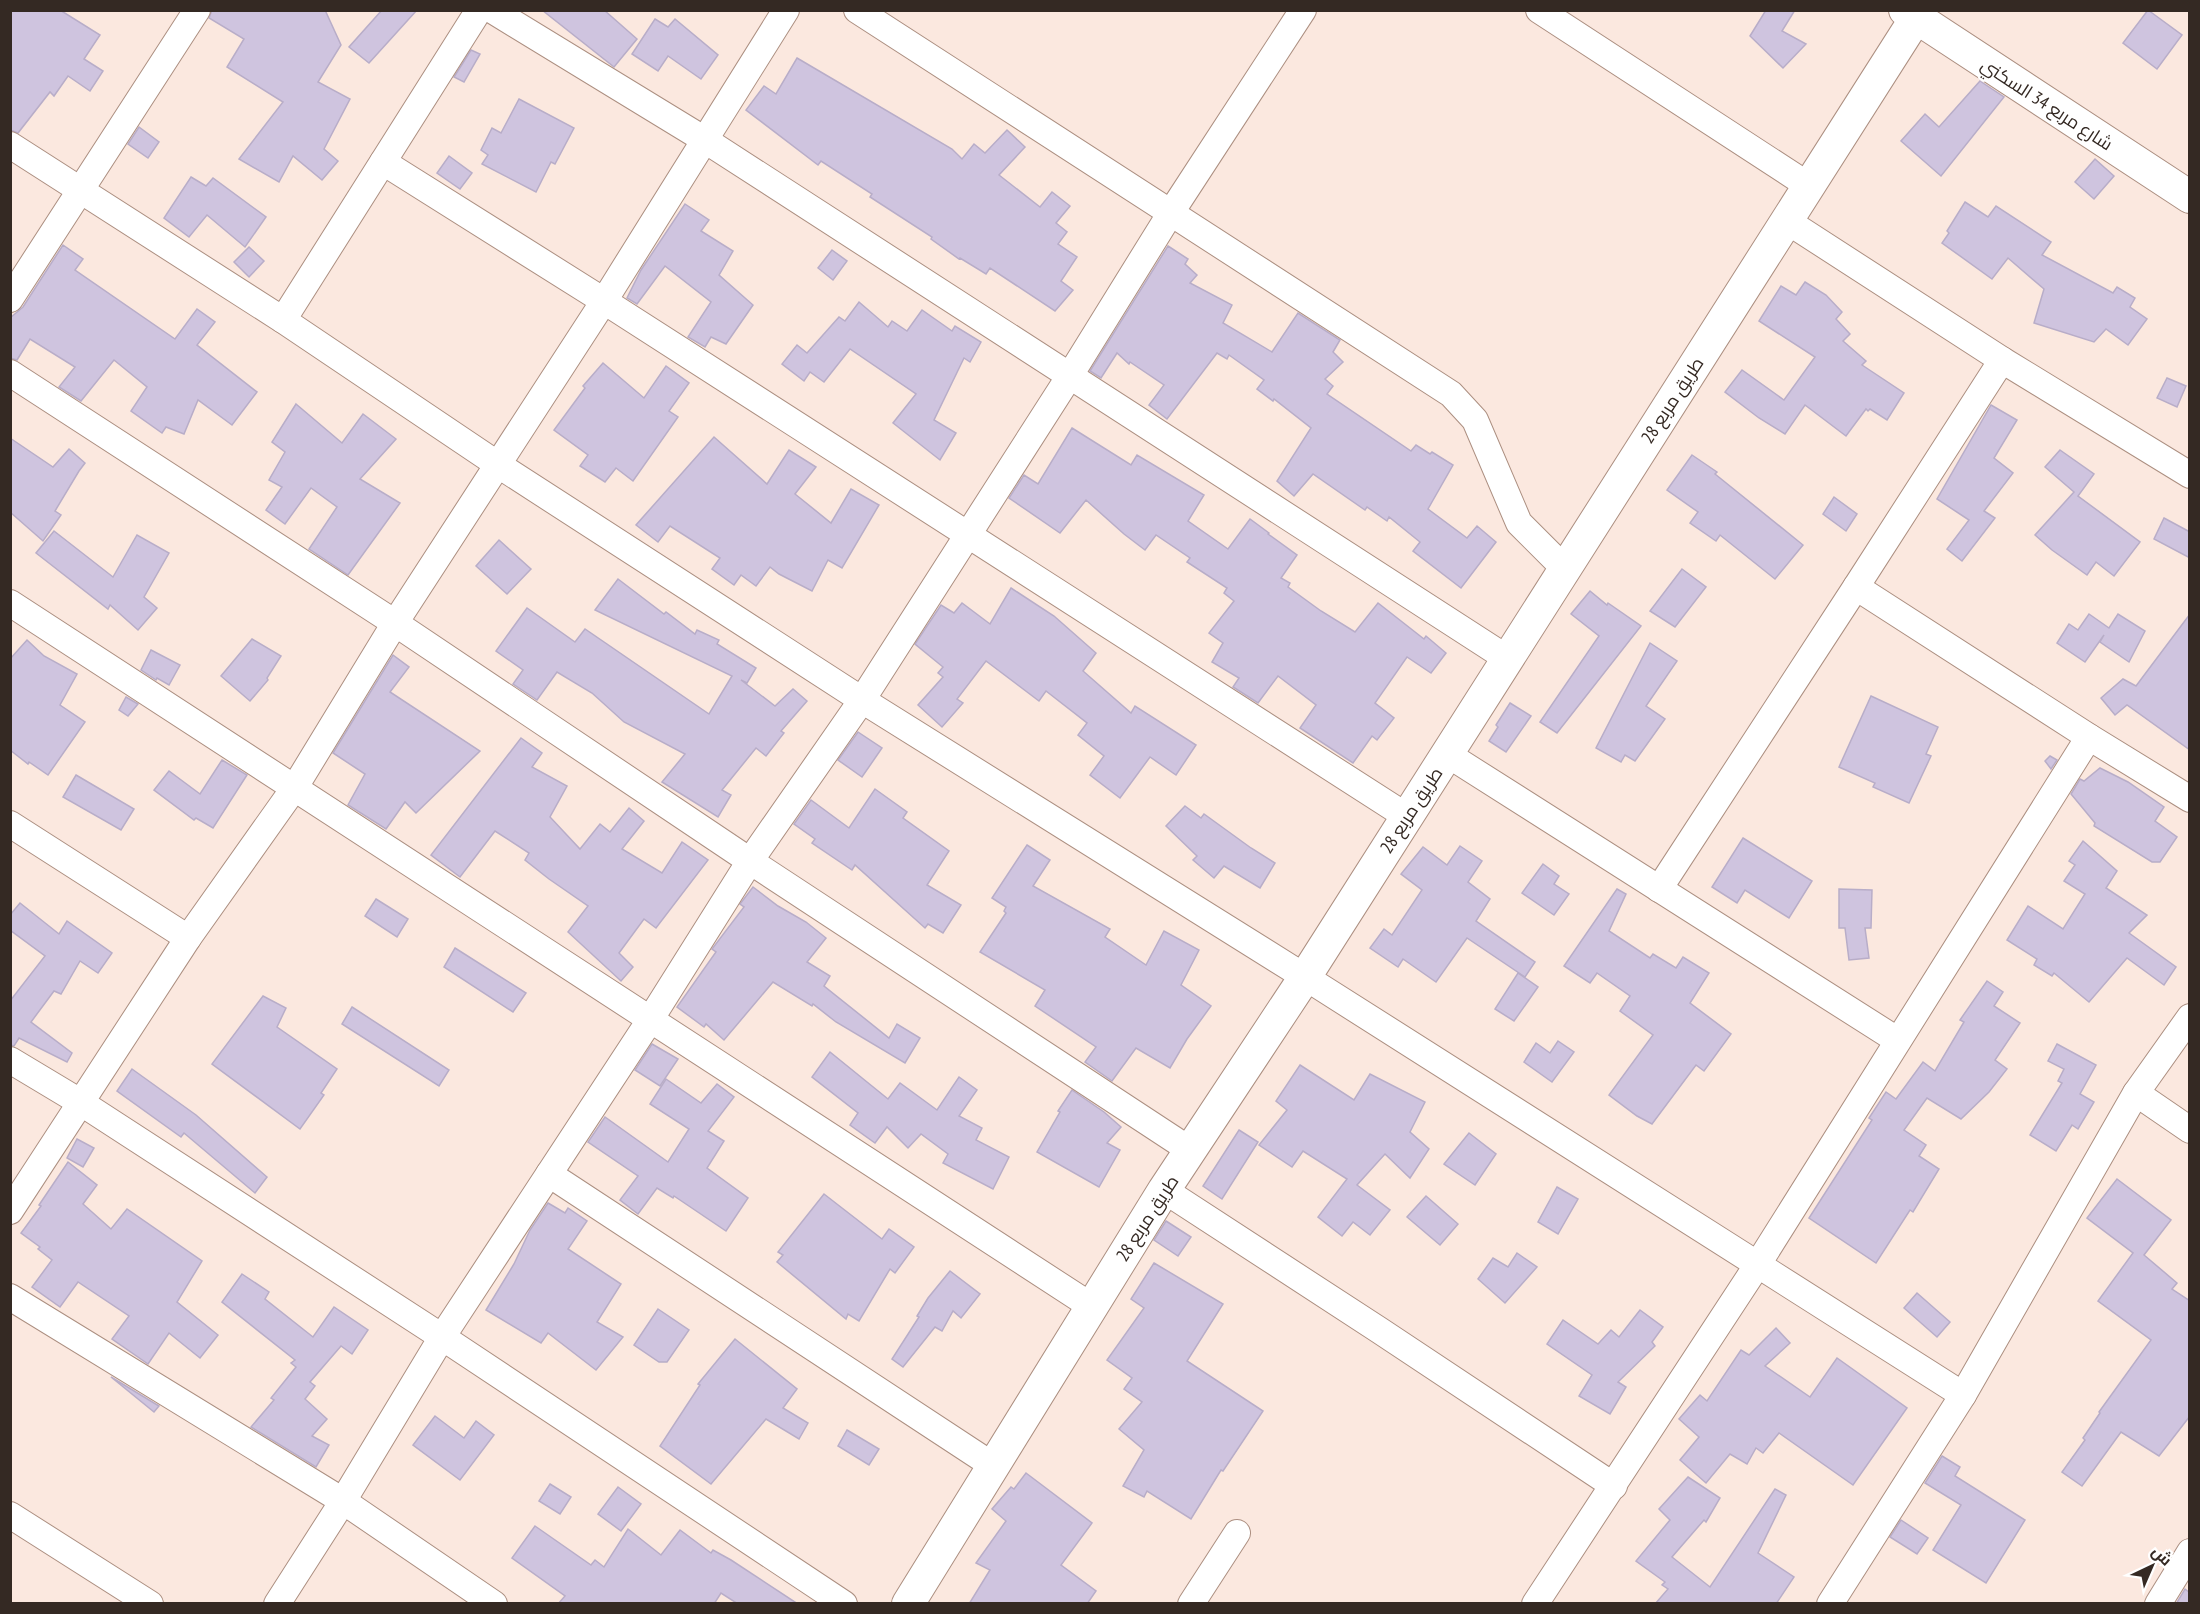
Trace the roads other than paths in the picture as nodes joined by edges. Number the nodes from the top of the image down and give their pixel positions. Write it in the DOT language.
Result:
graph roads {
  1 [pos="196,10"];
  2 [pos="479,10"];
  3 [pos="492,10"];
  4 [pos="786,10"];
  5 [pos="857,10"];
  6 [pos="1303,10"];
  7 [pos="1539,10"];
  8 [pos="1914,13"];
  9 [pos="705,140"];
  10 [pos="10,146"];
  11 [pos="383,162"];
  12 [pos="1809,186"];
  13 [pos="80,192"];
  14 [pos="2190,197"];
  15 [pos="1170,214"];
  16 [pos="1787,221"];
  17 [pos="10,299"];
  18 [pos="604,301"];
  19 [pos="283,320"];
  20 [pos="2002,360"];
  21 [pos="10,374"];
  22 [pos="1070,377"];
  23 [pos="497,464"];
  24 [pos="2190,476"];
  25 [pos="968,536"];
  26 [pos="1565,569"];
  27 [pos="1856,587"];
  28 [pos="10,603"];
  29 [pos="395,623"];
  30 [pos="1508,659"];
  31 [pos="862,700"];
  32 [pos="2089,737"];
  33 [pos="1447,754"];
  34 [pos="295,787"];
  35 [pos="2190,799"];
  36 [pos="1406,816"];
  37 [pos="10,824"];
  38 [pos="750,861"];
  39 [pos="1659,889"];
  40 [pos="188,938"];
  41 [pos="1305,977"];
  42 [pos="2190,1017"];
  43 [pos="650,1020"];
  44 [pos="1897,1040"];
  45 [pos="10,1060"];
  46 [pos="2136,1093"];
  47 [pos="80,1102"];
  48 [pos="2190,1130"];
  49 [pos="1191,1150"];
  50 [pos="549,1174"];
  51 [pos="1164,1190"];
  52 [pos="10,1211"];
  53 [pos="1758,1264"];
  54 [pos="10,1297"];
  55 [pos="1091,1306"];
  56 [pos="442,1337"];
  57 [pos="1963,1395"];
  58 [pos="992,1465"];
  59 [pos="1614,1486"];
  60 [pos="343,1501"];
  61 [pos="10,1515"];
  62 [pos="1237,1533"];
  63 [pos="2190,1552"];
  64 [pos="150,1604"];
  65 [pos="278,1604"];
  66 [pos="494,1604"];
  67 [pos="844,1604"];
  68 [pos="908,1604"];
  69 [pos="1191,1604"];
  70 [pos="1535,1604"];
  71 [pos="1830,1604"];
  72 [pos="2158,1604"];
  1 -- 13 [label="street"];
  2 -- 11 [label="street"];
  3 -- 9 [label="street"];
  4 -- 9 [label="street"];
  5 -- 15 [label="street"];
  6 -- 15 [label="street"];
  7 -- 12 [label="street"];
  8 -- 12 [label="street, طريق مربع 28"];
  8 -- 14 [label="street, شارع مربع 34 السكني"];
  9 -- 18 [label="street"];
  9 -- 22 [label="street"];
  10 -- 13 [label="street"];
  11 -- 18 [label="street"];
  11 -- 19 [label="street"];
  12 -- 16 [label="street, طريق مربع 28"];
  13 -- 17 [label="street"];
  13 -- 19 [label="street"];
  15 -- 22 [label="street"];
  15 -- 26 [label="street"];
  16 -- 20 [label="street"];
  16 -- 26 [label="street, طريق مربع 28"];
  18 -- 23 [label="street"];
  18 -- 25 [label="street"];
  19 -- 23 [label="street"];
  20 -- 24 [label="street"];
  20 -- 27 [label="street"];
  21 -- 29 [label="street"];
  22 -- 25 [label="street"];
  22 -- 30 [label="street"];
  23 -- 29 [label="street"];
  23 -- 31 [label="street"];
  25 -- 31 [label="street"];
  25 -- 36 [label="street"];
  26 -- 30 [label="street, طريق مربع 28"];
  27 -- 32 [label="street"];
  27 -- 39 [label="street"];
  28 -- 34 [label="street"];
  29 -- 34 [label="street"];
  29 -- 38 [label="street"];
  30 -- 33 [label="street, طريق مربع 28"];
  31 -- 38 [label="street"];
  31 -- 41 [label="street"];
  32 -- 35 [label="street"];
  32 -- 44 [label="street"];
  33 -- 36 [label="street, طريق مربع 28"];
  33 -- 39 [label="street"];
  34 -- 40 [label="street"];
  34 -- 43 [label="street"];
  36 -- 41 [label="street, طريق مربع 28"];
  37 -- 40 [label="street"];
  38 -- 43 [label="street"];
  38 -- 49 [label="street"];
  39 -- 44 [label="street"];
  40 -- 47 [label="street"];
  41 -- 49 [label="street, طريق مربع 28"];
  41 -- 53 [label="street"];
  42 -- 46 [label="street"];
  43 -- 50 [label="street"];
  43 -- 55 [label="street"];
  44 -- 53 [label="street"];
  45 -- 47 [label="street"];
  46 -- 48 [label="street"];
  46 -- 57 [label="street"];
  47 -- 52 [label="street"];
  47 -- 56 [label="street"];
  49 -- 51 [label="street, طريق مربع 28"];
  50 -- 56 [label="street"];
  50 -- 58 [label="street"];
  51 -- 55 [label="street, طريق مربع 28"];
  51 -- 59 [label="street"];
  53 -- 57 [label="street"];
  53 -- 59 [label="street"];
  54 -- 60 [label="street"];
  55 -- 58 [label="street, طريق مربع 28"];
  56 -- 60 [label="street"];
  56 -- 67 [label="street"];
  57 -- 71 [label="street"];
  58 -- 68 [label="street, طريق مربع 28"];
  59 -- 70 [label="street"];
  60 -- 65 [label="street"];
  60 -- 66 [label="street"];
  61 -- 64 [label="street"];
  62 -- 69 [label="street"];
  63 -- 72 [label="street"];
}
